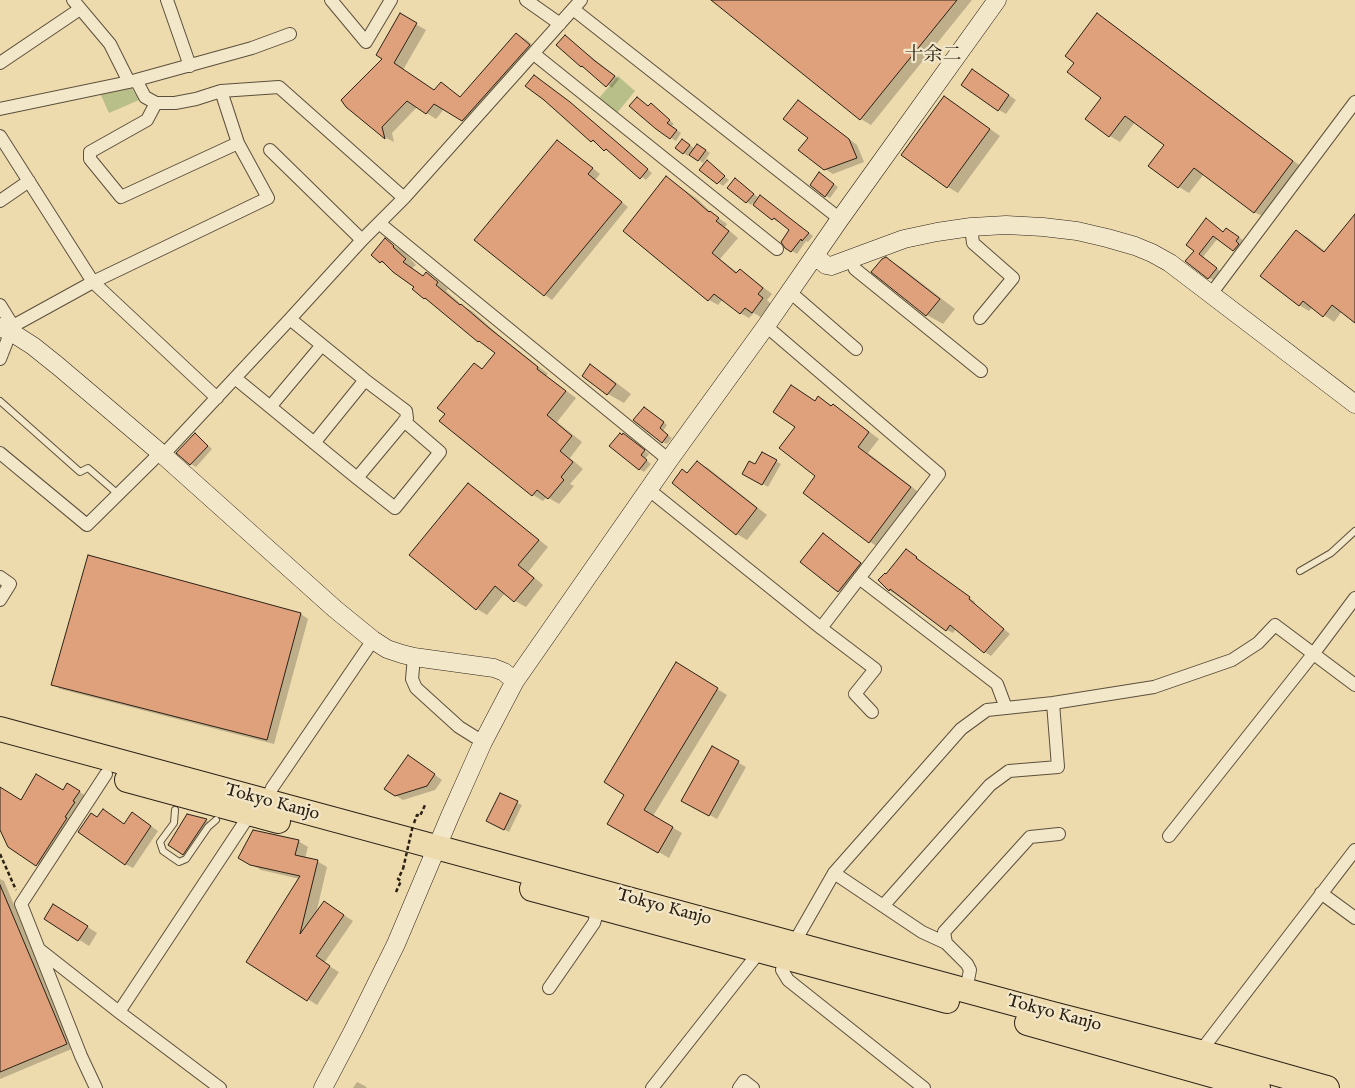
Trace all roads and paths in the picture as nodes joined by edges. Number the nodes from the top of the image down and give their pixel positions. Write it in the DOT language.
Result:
graph roads {
  1 [pos="331,0"];
  2 [pos="391,0"];
  3 [pos="526,0"];
  4 [pos="997,0"];
  5 [pos="170,1"];
  6 [pos="579,2"];
  7 [pos="77,4"];
  8 [pos="560,24"];
  9 [pos="290,34"];
  10 [pos="534,54"];
  11 [pos="0,63"];
  12 [pos="190,66"];
  13 [pos="133,81"];
  14 [pos="221,91"];
  15 [pos="1355,102"];
  16 [pos="156,103"];
  17 [pos="0,109"];
  18 [pos="0,136"];
  19 [pos="238,143"];
  20 [pos="270,150"];
  21 [pos="29,182"];
  22 [pos="404,198"];
  23 [pos="0,201"];
  24 [pos="840,219"];
  25 [pos="380,223"];
  26 [pos="971,227"];
  27 [pos="362,240"];
  28 [pos="777,249"];
  29 [pos="814,256"];
  30 [pos="850,259"];
  31 [pos="93,282"];
  32 [pos="790,292"];
  33 [pos="1211,294"];
  34 [pos="0,305"];
  35 [pos="980,318"];
  36 [pos="290,320"];
  37 [pos="766,326"];
  38 [pos="8,328"];
  39 [pos="322,345"];
  40 [pos="856,349"];
  41 [pos="0,359"];
  42 [pos="981,371"];
  43 [pos="235,378"];
  44 [pos="365,380"];
  45 [pos="217,398"];
  46 [pos="0,401"];
  47 [pos="1355,404"];
  48 [pos="270,406"];
  49 [pos="404,421"];
  50 [pos="314,443"];
  51 [pos="0,453"];
  52 [pos="163,455"];
  53 [pos="669,460"];
  54 [pos="357,478"];
  55 [pos="648,489"];
  56 [pos="118,494"];
  57 [pos="1355,532"];
  58 [pos="1300,571"];
  59 [pos="0,577"];
  60 [pos="859,578"];
  61 [pos="1355,598"];
  62 [pos="0,600"];
  63 [pos="821,628"];
  64 [pos="373,640"];
  65 [pos="1314,653"];
  66 [pos="414,657"];
  67 [pos="515,681"];
  68 [pos="1355,685"];
  69 [pos="1053,703"];
  70 [pos="1006,708"];
  71 [pos="872,712"];
  72 [pos="0,729"];
  73 [pos="484,742"];
  74 [pos="0,745"];
  75 [pos="106,774"];
  76 [pos="425,805"];
  77 [pos="258,807"];
  78 [pos="175,810"];
  79 [pos="216,820"];
  80 [pos="1059,834"];
  81 [pos="1168,836"];
  82 [pos="1355,850"];
  83 [pos="0,854"];
  84 [pos="435,854"];
  85 [pos="834,873"];
  86 [pos="396,892"];
  87 [pos="1321,893"];
  88 [pos="601,900"];
  89 [pos="22,904"];
  90 [pos="883,906"];
  91 [pos="1355,918"];
  92 [pos="946,943"];
  93 [pos="39,950"];
  94 [pos="760,951"];
  95 [pos="790,951"];
  96 [pos="548,988"];
  97 [pos="966,990"];
  98 [pos="119,1012"];
  99 [pos="1200,1052"];
  100 [pos="921,1087"];
  101 [pos="96,1088"];
  102 [pos="220,1088"];
  103 [pos="323,1088"];
  104 [pos="652,1088"];
  105 [pos="739,1088"];
  106 [pos="753,1088"];
  107 [pos="1258,1088"];
  108 [pos="1327,1088"];
  1 -- 2 [label="street"];
  3 -- 8 [label="street"];
  4 -- 24 [label="street"];
  5 -- 12 [label="street"];
  6 -- 8 [label="street"];
  6 -- 24 [label="street"];
  7 -- 11 [label="street"];
  7 -- 13 [label="street"];
  8 -- 10 [label="street"];
  9 -- 12 [label="street"];
  10 -- 22 [label="street"];
  10 -- 28 [label="street"];
  12 -- 13 [label="street"];
  13 -- 16 [label="street"];
  13 -- 17 [label="street"];
  14 -- 16 [label="street"];
  14 -- 19 [label="street"];
  14 -- 22 [label="street"];
  15 -- 33 [label="street"];
  16 -- 19 [label="street"];
  18 -- 21 [label="street"];
  19 -- 31 [label="street"];
  20 -- 27 [label="street"];
  21 -- 23 [label="street"];
  21 -- 31 [label="street"];
  22 -- 25 [label="street"];
  24 -- 29 [label="street"];
  25 -- 27 [label="street"];
  25 -- 53 [label="street"];
  26 -- 30 [label="street"];
  26 -- 33 [label="street"];
  26 -- 35 [label="street"];
  27 -- 36 [label="street"];
  29 -- 30 [label="street"];
  29 -- 32 [label="street"];
  30 -- 42 [label="street"];
  31 -- 38 [label="street"];
  31 -- 45 [label="street"];
  32 -- 37 [label="street"];
  32 -- 40 [label="street"];
  33 -- 47 [label="street"];
  34 -- 38 [label="street"];
  36 -- 39 [label="street"];
  36 -- 43 [label="street"];
  37 -- 53 [label="street"];
  37 -- 60 [label="street"];
  38 -- 41 [label="street"];
  38 -- 52 [label="street"];
  39 -- 44 [label="street"];
  39 -- 48 [label="street"];
  43 -- 45 [label="street"];
  43 -- 48 [label="street"];
  44 -- 49 [label="street"];
  44 -- 50 [label="street"];
  45 -- 52 [label="street"];
  46 -- 56 [label="lane"];
  48 -- 50 [label="street"];
  49 -- 54 [label="street"];
  49 -- 54 [label="street"];
  50 -- 54 [label="street"];
  51 -- 56 [label="street"];
  52 -- 56 [label="street"];
  52 -- 64 [label="street"];
  53 -- 55 [label="street"];
  55 -- 63 [label="street"];
  55 -- 67 [label="street"];
  57 -- 58 [label="lane"];
  59 -- 62 [label="street"];
  60 -- 63 [label="street"];
  60 -- 70 [label="street"];
  61 -- 65 [label="street"];
  63 -- 71 [label="street"];
  64 -- 66 [label="street"];
  64 -- 77 [label="street"];
  65 -- 68 [label="street"];
  65 -- 69 [label="street"];
  65 -- 81 [label="street"];
  66 -- 67 [label="street"];
  66 -- 73 [label="street"];
  67 -- 73 [label="street"];
  69 -- 70 [label="street"];
  69 -- 90 [label="street"];
  70 -- 85 [label="street"];
  72 -- 77 [label="highway, Tokyo Kanjo"];
  73 -- 84 [label="street"];
  74 -- 75 [label="highway, Tokyo Kanjo"];
  75 -- 77 [label="highway, Tokyo Kanjo"];
  75 -- 89 [label="street"];
  76 -- 86 [label="path, bridge"];
  77 -- 84 [label="highway, Tokyo Kanjo"];
  77 -- 98 [label="street"];
  78 -- 79 [label="lane"];
  80 -- 92 [label="street"];
  82 -- 87 [label="street"];
  83 -- 89 [label="path"];
  84 -- 88 [label="highway, Tokyo Kanjo"];
  84 -- 103 [label="street"];
  85 -- 90 [label="street"];
  85 -- 95 [label="street"];
  87 -- 91 [label="street"];
  87 -- 99 [label="street"];
  88 -- 94 [label="highway, Tokyo Kanjo"];
  88 -- 95 [label="highway, Tokyo Kanjo"];
  88 -- 96 [label="street"];
  89 -- 93 [label="street"];
  90 -- 92 [label="street"];
  92 -- 97 [label="street"];
  93 -- 98 [label="street"];
  93 -- 101 [label="street"];
  94 -- 95 [label="highway, Tokyo Kanjo"];
  94 -- 104 [label="street"];
  95 -- 97 [label="highway, Tokyo Kanjo"];
  95 -- 100 [label="street"];
  95 -- 107 [label="highway, Tokyo Kanjo"];
  97 -- 99 [label="highway, Tokyo Kanjo"];
  98 -- 102 [label="street"];
  99 -- 108 [label="highway, Tokyo Kanjo"];
  105 -- 106 [label="street"];
}
